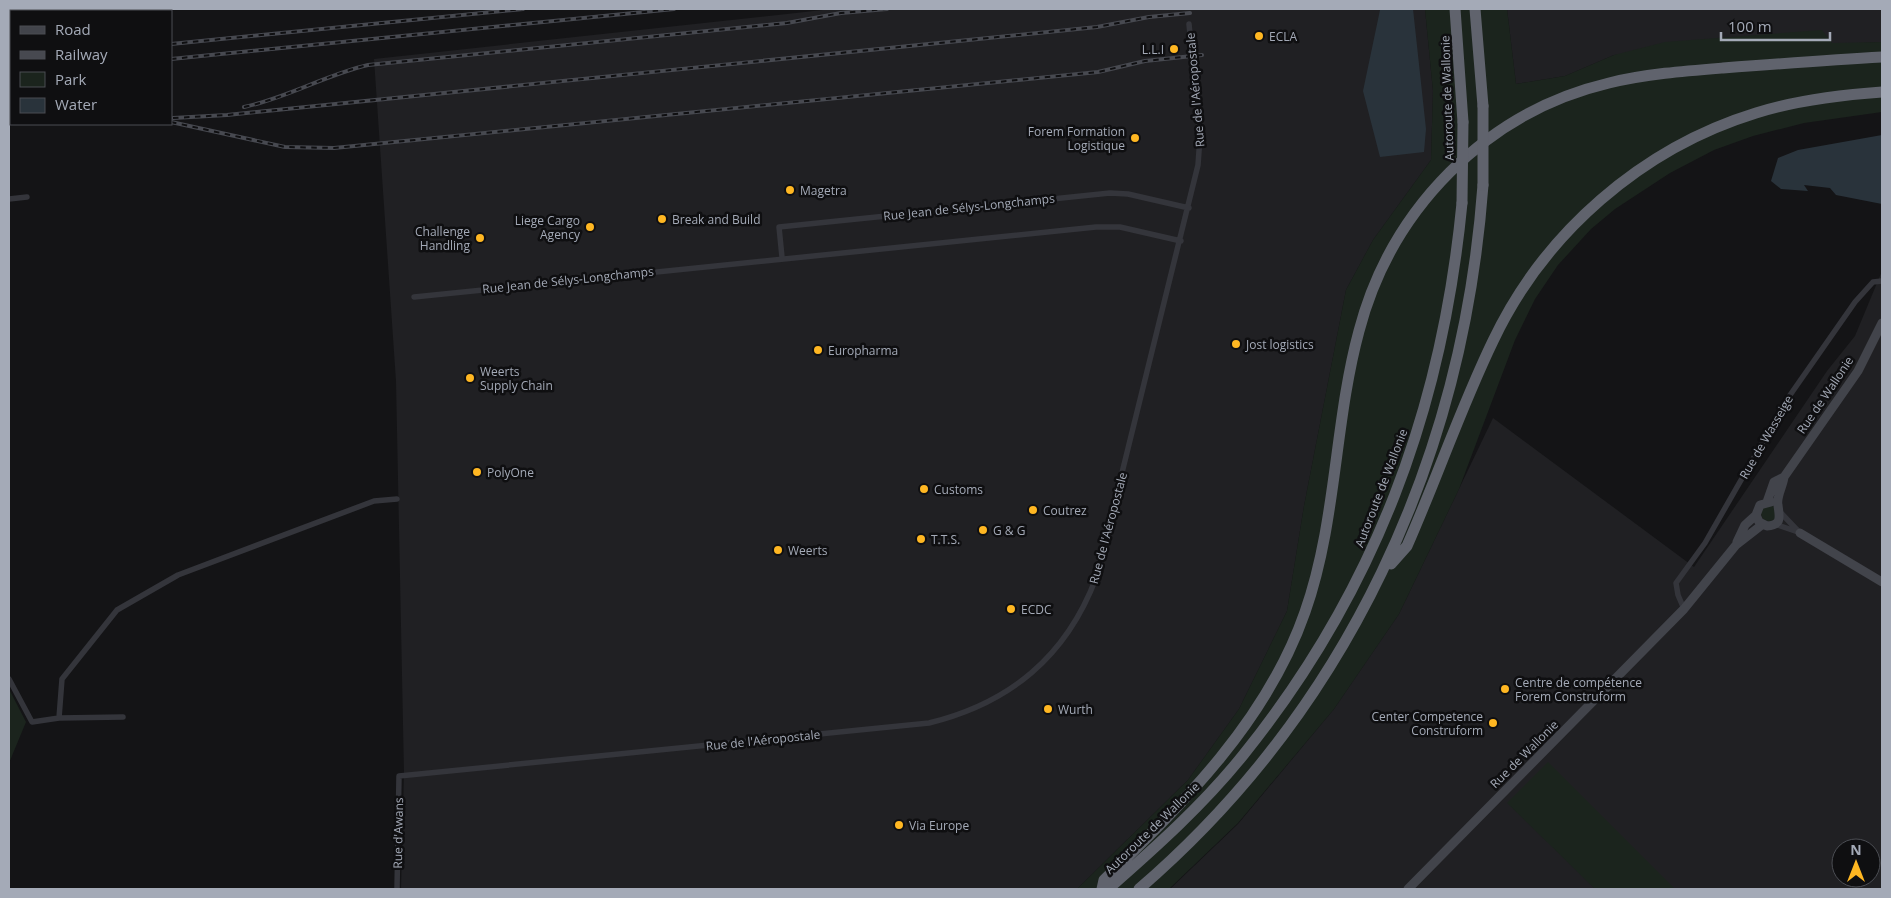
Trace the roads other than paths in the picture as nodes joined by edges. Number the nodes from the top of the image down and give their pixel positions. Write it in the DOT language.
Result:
graph roads {
  1 [pos="1455,9"];
  2 [pos="1475,9"];
  3 [pos="1189,24"];
  4 [pos="1882,57"];
  5 [pos="1882,92"];
  6 [pos="26,197"];
  7 [pos="9,199"];
  8 [pos="1188,208"];
  9 [pos="1181,242"];
  10 [pos="782,257"];
  11 [pos="1882,281"];
  12 [pos="414,297"];
  13 [pos="1882,323"];
  14 [pos="1784,477"];
  15 [pos="398,499"];
  16 [pos="1767,502"];
  17 [pos="1779,509"];
  18 [pos="1756,514"];
  19 [pos="1763,524"];
  20 [pos="1775,524"];
  21 [pos="1800,532"];
  22 [pos="1736,545"];
  23 [pos="1383,572"];
  24 [pos="1882,582"];
  25 [pos="1684,609"];
  26 [pos="9,679"];
  27 [pos="59,718"];
  28 [pos="123,718"];
  29 [pos="399,776"];
  30 [pos="397,889"];
  31 [pos="1102,889"];
  32 [pos="1108,889"];
  33 [pos="1139,889"];
  34 [pos="1408,889"];
  1 -- 32 [label="highway, Autoroute de Wallonie, bridge"];
  2 -- 23 [label="highway, bridge"];
  3 -- 8 [label="street, Rue de l'Aéropostale"];
  4 -- 31 [label="highway"];
  5 -- 23 [label="highway"];
  6 -- 7 [label="street"];
  8 -- 9 [label="street, Rue de l'Aéropostale"];
  8 -- 10 [label="street, Rue Jean de Sélys-Longchamps"];
  9 -- 10 [label="street, Rue Jean de Sélys-Longchamps"];
  9 -- 29 [label="street, Rue de l'Aéropostale"];
  10 -- 12 [label="street, Rue Jean de Sélys-Longchamps"];
  11 -- 25 [label="street, Rue de Wasseige"];
  13 -- 14 [label="street, Rue de Wallonie"];
  14 -- 16 [label="street, Rue de Wallonie"];
  14 -- 17 [label="street, Rue de Wallonie"];
  15 -- 27 [label="street"];
  16 -- 17 [label="street"];
  16 -- 18 [label="street, Rue de Wallonie"];
  17 -- 20 [label="street, Rue de Wallonie"];
  17 -- 21 [label="street"];
  18 -- 19 [label="street"];
  18 -- 22 [label="street, Rue de Wallonie"];
  19 -- 20 [label="street"];
  19 -- 22 [label="street, Rue de Wallonie"];
  20 -- 21 [label="street"];
  21 -- 24 [label="street"];
  22 -- 25 [label="street, Rue de Wallonie"];
  23 -- 33 [label="highway"];
  25 -- 34 [label="street, Rue de Wallonie"];
  26 -- 27 [label="street"];
  27 -- 28 [label="street"];
  29 -- 30 [label="street, Rue d'Awans"];
}
